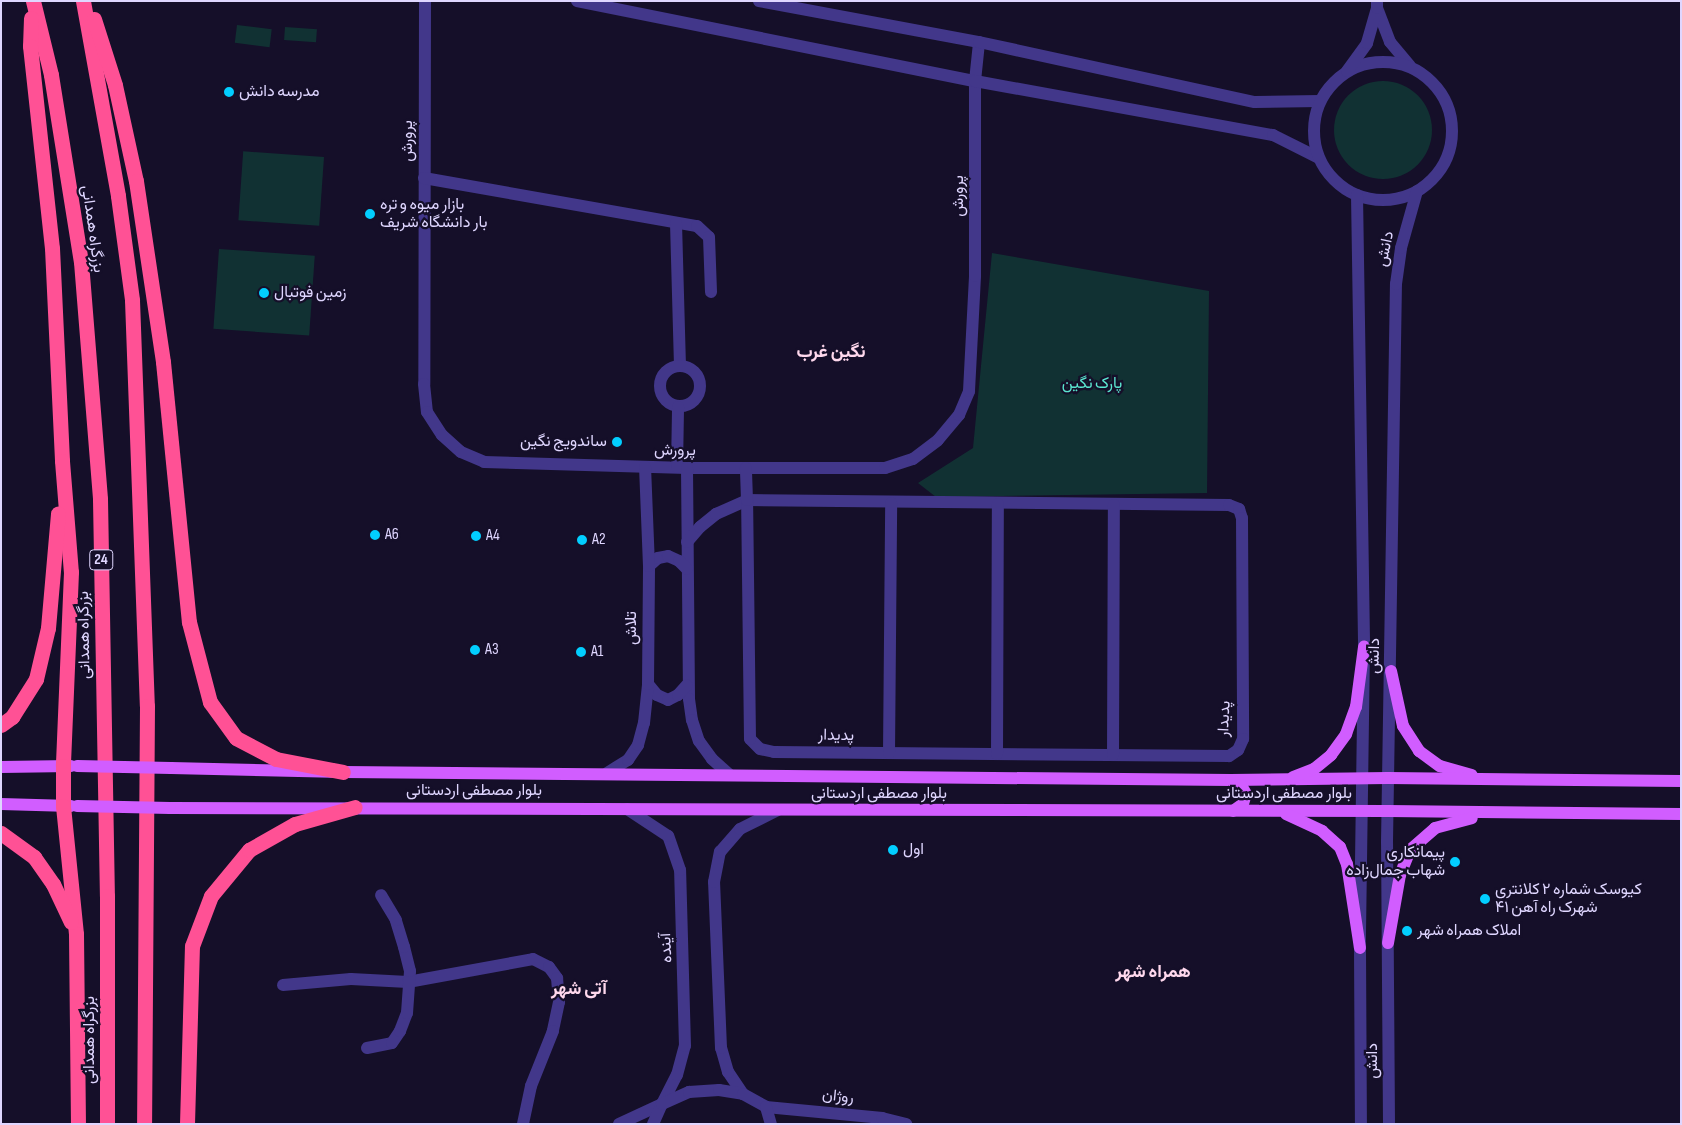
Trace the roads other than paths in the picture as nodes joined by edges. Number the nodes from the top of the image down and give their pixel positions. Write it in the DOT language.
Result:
graph roads {
  1 [pos="32,1"];
  2 [pos="84,1"];
  3 [pos="89,1"];
  4 [pos="426,1"];
  5 [pos="578,1"];
  6 [pos="759,1"];
  7 [pos="1377,5"];
  8 [pos="979,42"];
  9 [pos="1410,66"];
  10 [pos="1347,71"];
  11 [pos="975,81"];
  12 [pos="1320,101"];
  13 [pos="1319,158"];
  14 [pos="424,178"];
  15 [pos="1418,192"];
  16 [pos="1357,195"];
  17 [pos="676,223"];
  18 [pos="711,292"];
  19 [pos="680,366"];
  20 [pos="678,406"];
  21 [pos="62,461"];
  22 [pos="645,466"];
  23 [pos="682,468"];
  24 [pos="746,468"];
  25 [pos="747,500"];
  26 [pos="892,503"];
  27 [pos="998,504"];
  28 [pos="1114,505"];
  29 [pos="687,542"];
  30 [pos="649,566"];
  31 [pos="687,569"];
  32 [pos="1364,647"];
  33 [pos="1391,671"];
  34 [pos="648,684"];
  35 [pos="687,685"];
  36 [pos="1,725"];
  37 [pos="889,753"];
  38 [pos="997,754"];
  39 [pos="1113,755"];
  40 [pos="70,766"];
  41 [pos="1,767"];
  42 [pos="343,772"];
  43 [pos="607,773"];
  44 [pos="730,775"];
  45 [pos="1388,778"];
  46 [pos="1364,779"];
  47 [pos="1491,779"];
  48 [pos="1231,780"];
  49 [pos="1288,780"];
  50 [pos="1681,781"];
  51 [pos="1,804"];
  52 [pos="70,806"];
  53 [pos="355,807"];
  54 [pos="627,809"];
  55 [pos="778,810"];
  56 [pos="1233,810"];
  57 [pos="1280,811"];
  58 [pos="1363,811"];
  59 [pos="1388,811"];
  60 [pos="1497,814"];
  61 [pos="1681,814"];
  62 [pos="1,833"];
  63 [pos="380,894"];
  64 [pos="76,934"];
  65 [pos="1388,943"];
  66 [pos="1360,948"];
  67 [pos="408,982"];
  68 [pos="283,985"];
  69 [pos="368,1048"];
  70 [pos="743,1094"];
  71 [pos="662,1104"];
  72 [pos="766,1107"];
  73 [pos="78,1124"];
  74 [pos="107,1124"];
  75 [pos="144,1124"];
  76 [pos="187,1124"];
  77 [pos="523,1124"];
  78 [pos="619,1124"];
  79 [pos="653,1124"];
  80 [pos="770,1124"];
  81 [pos="906,1124"];
  82 [pos="1361,1124"];
  83 [pos="1389,1124"];
  1 -- 21 [label="highway"];
  1 -- 74 [label="highway, بزرگراه همدانی / 24"];
  2 -- 75 [label="highway, بزرگراه همدانی"];
  3 -- 42 [label="highway"];
  4 -- 14 [label="street, پرورش"];
  5 -- 11 [label="street"];
  6 -- 8 [label="street"];
  7 -- 9 [label="street"];
  7 -- 10 [label="street"];
  8 -- 11 [label="street, پرورش"];
  8 -- 12 [label="street"];
  9 -- 10 [label="street"];
  9 -- 15 [label="street"];
  10 -- 12 [label="street"];
  11 -- 13 [label="street"];
  11 -- 24 [label="street, پرورش"];
  12 -- 13 [label="street"];
  13 -- 16 [label="street"];
  14 -- 17 [label="street"];
  14 -- 22 [label="street, پرورش"];
  15 -- 16 [label="street"];
  15 -- 33 [label="street, دانش"];
  16 -- 32 [label="street, دانش"];
  17 -- 18 [label="street"];
  17 -- 19 [label="street"];
  19 -- 20 [label="street"];
  19 -- 20 [label="street"];
  20 -- 23 [label="street"];
  21 -- 36 [label="highway"];
  21 -- 40 [label="highway"];
  22 -- 23 [label="street, پرورش"];
  22 -- 30 [label="street, تلاش"];
  23 -- 24 [label="street, پرورش"];
  23 -- 29 [label="street"];
  24 -- 25 [label="street"];
  25 -- 26 [label="street, پدیدار"];
  25 -- 29 [label="street, پدیدار"];
  25 -- 37 [label="street, پدیدار"];
  26 -- 27 [label="street, پدیدار"];
  26 -- 37 [label="street"];
  27 -- 28 [label="street, پدیدار"];
  27 -- 38 [label="street"];
  28 -- 39 [label="street"];
  28 -- 39 [label="street, پدیدار"];
  29 -- 31 [label="street"];
  30 -- 31 [label="street"];
  30 -- 34 [label="street, تلاش"];
  31 -- 35 [label="street"];
  32 -- 46 [label="street, دانش"];
  32 -- 49 [label="main road"];
  33 -- 45 [label="street, دانش"];
  33 -- 47 [label="main road"];
  34 -- 35 [label="street"];
  34 -- 43 [label="street, تلاش"];
  35 -- 44 [label="street"];
  37 -- 38 [label="street, پدیدار"];
  38 -- 39 [label="street, پدیدار"];
  40 -- 41 [label="main road, بلوار مصطفی اردستانی"];
  40 -- 42 [label="main road, بلوار مصطفی اردستانی, bridge"];
  40 -- 52 [label="highway"];
  42 -- 43 [label="main road, بلوار مصطفی اردستانی"];
  43 -- 44 [label="main road, بلوار مصطفی اردستانی"];
  44 -- 48 [label="main road, بلوار مصطفی اردستانی"];
  45 -- 46 [label="main road, بلوار مصطفی اردستانی"];
  45 -- 47 [label="main road, بلوار مصطفی اردستانی"];
  45 -- 59 [label="street, دانش"];
  46 -- 49 [label="main road, بلوار مصطفی اردستانی"];
  46 -- 58 [label="street, دانش"];
  47 -- 50 [label="main road, بلوار مصطفی اردستانی"];
  48 -- 49 [label="main road, بلوار مصطفی اردستانی"];
  48 -- 56 [label="main road"];
  51 -- 52 [label="main road, بلوار مصطفی اردستانی"];
  52 -- 53 [label="main road, بلوار مصطفی اردستانی, bridge"];
  52 -- 64 [label="highway"];
  53 -- 54 [label="main road, بلوار مصطفی اردستانی"];
  53 -- 76 [label="highway"];
  54 -- 55 [label="main road, بلوار مصطفی اردستانی"];
  54 -- 71 [label="street, آینده"];
  55 -- 56 [label="main road, بلوار مصطفی اردستانی"];
  55 -- 70 [label="street"];
  56 -- 57 [label="main road, بلوار مصطفی اردستانی"];
  57 -- 58 [label="main road, بلوار مصطفی اردستانی"];
  57 -- 66 [label="main road"];
  58 -- 59 [label="main road, بلوار مصطفی اردستانی"];
  58 -- 66 [label="street, دانش"];
  59 -- 60 [label="main road, بلوار مصطفی اردستانی"];
  59 -- 65 [label="street, دانش"];
  60 -- 61 [label="main road, بلوار مصطفی اردستانی"];
  60 -- 65 [label="main road"];
  62 -- 64 [label="highway"];
  63 -- 67 [label="street"];
  64 -- 73 [label="highway"];
  65 -- 83 [label="street, دانش"];
  66 -- 82 [label="street, دانش"];
  67 -- 68 [label="street"];
  67 -- 69 [label="street"];
  67 -- 77 [label="street"];
  70 -- 71 [label="street"];
  70 -- 72 [label="street"];
  71 -- 78 [label="street"];
  71 -- 79 [label="street, آینده"];
  72 -- 80 [label="street"];
  72 -- 81 [label="street, روژان"];
}
